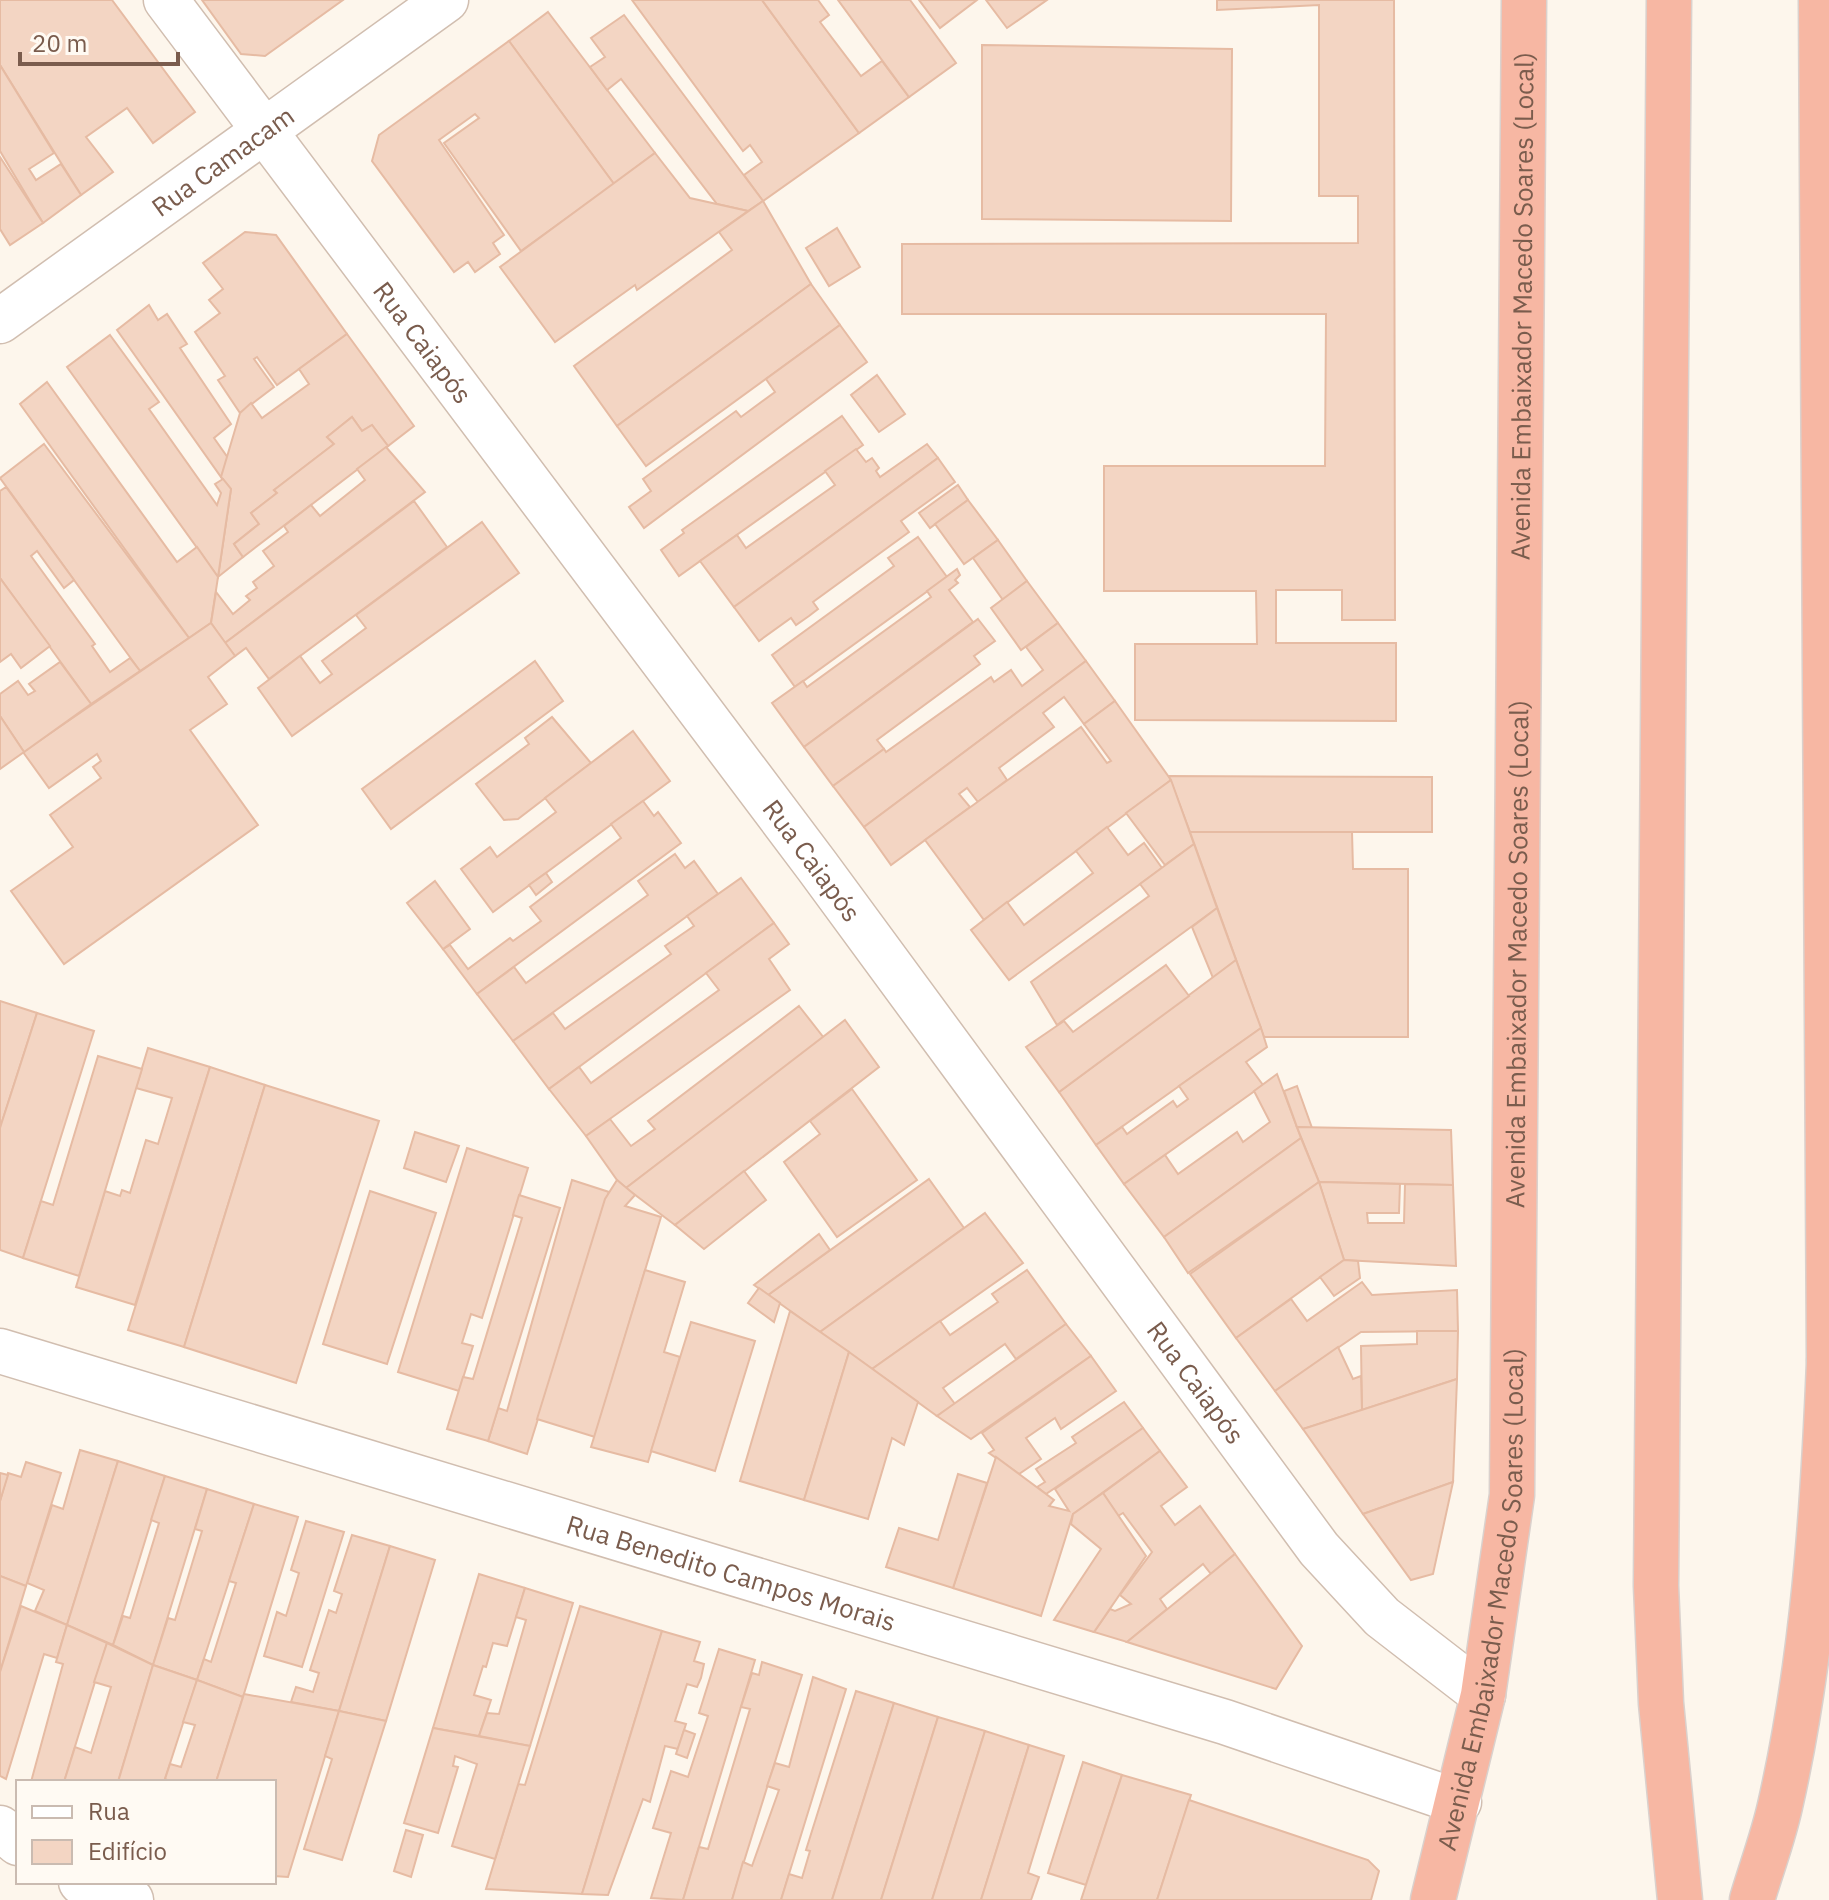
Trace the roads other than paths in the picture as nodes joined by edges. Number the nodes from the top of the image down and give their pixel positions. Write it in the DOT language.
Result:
graph roads {
  1 [pos="166,0"];
  2 [pos="446,0"];
  3 [pos="1524,0"];
  4 [pos="1669,0"];
  5 [pos="1821,0"];
  6 [pos="264,131"];
  7 [pos="0,321"];
  8 [pos="0,1351"];
  9 [pos="1829,1361"];
  10 [pos="1483,1695"];
  11 [pos="1459,1802"];
  12 [pos="0,1828"];
  13 [pos="16,1841"];
  14 [pos="87,1884"];
  15 [pos="131,1900"];
  16 [pos="1433,1900"];
  17 [pos="1680,1900"];
  18 [pos="1752,1900"];
  1 -- 6 [label="street, Rua Caiapós"];
  2 -- 6 [label="street, Rua Camacam"];
  3 -- 10 [label="highway, Avenida Embaixador Macedo Soares (Local)"];
  4 -- 17 [label="highway"];
  5 -- 9 [label="highway"];
  6 -- 7 [label="street, Rua Camacam"];
  6 -- 10 [label="street, Rua Caiapós"];
  8 -- 11 [label="street, Rua Benedito Campos Morais"];
  9 -- 18 [label="highway"];
  10 -- 11 [label="highway, Avenida Embaixador Macedo Soares (Local)"];
  11 -- 16 [label="highway, Avenida Embaixador Macedo Soares (Local)"];
  12 -- 13 [label="street"];
  14 -- 15 [label="street"];
}
